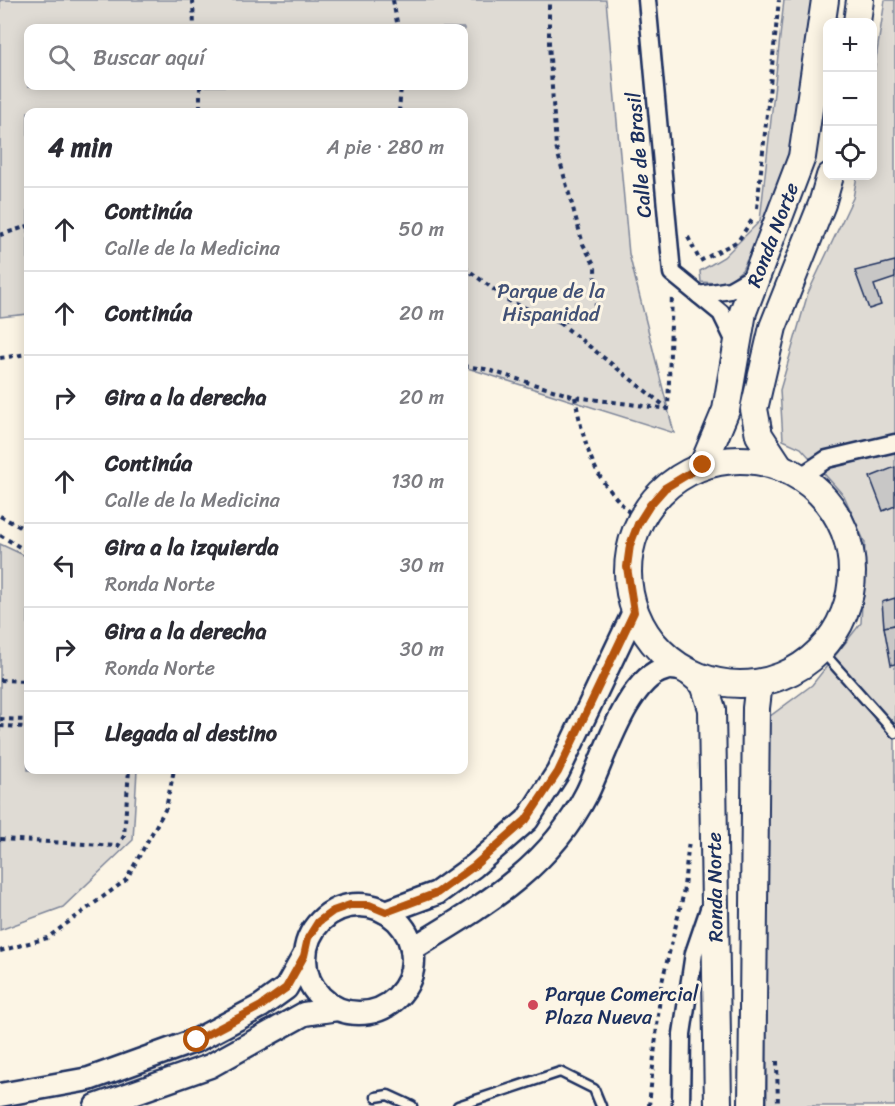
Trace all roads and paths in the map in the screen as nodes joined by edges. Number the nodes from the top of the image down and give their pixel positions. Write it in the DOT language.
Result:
graph roads {
  1 [pos="194,0"];
  2 [pos="393,0"];
  3 [pos="549,0"];
  4 [pos="647,0"];
  5 [pos="779,0"];
  6 [pos="825,0"];
  7 [pos="860,0"];
  8 [pos="858,18"];
  9 [pos="194,24"];
  10 [pos="397,24"];
  11 [pos="200,90"];
  12 [pos="400,90"];
  13 [pos="200,108"];
  14 [pos="399,108"];
  15 [pos="829,180"];
  16 [pos="24,227"];
  17 [pos="0,235"];
  18 [pos="668,239"];
  19 [pos="468,270"];
  20 [pos="672,273"];
  21 [pos="758,274"];
  22 [pos="699,294"];
  23 [pos="560,323"];
  24 [pos="737,347"];
  25 [pos="24,355"];
  26 [pos="0,358"];
  27 [pos="468,367"];
  28 [pos="575,397"];
  29 [pos="668,409"];
  30 [pos="895,443"];
  31 [pos="703,465"];
  32 [pos="790,472"];
  33 [pos="0,516"];
  34 [pos="638,524"];
  35 [pos="24,529"];
  36 [pos="0,535"];
  37 [pos="24,550"];
  38 [pos="634,612"];
  39 [pos="821,650"];
  40 [pos="688,672"];
  41 [pos="0,680"];
  42 [pos="24,681"];
  43 [pos="759,683"];
  44 [pos="0,719"];
  45 [pos="24,720"];
  46 [pos="0,726"];
  47 [pos="24,727"];
  48 [pos="895,733"];
  49 [pos="129,774"];
  50 [pos="173,774"];
  51 [pos="0,838"];
  52 [pos="715,894"];
  53 [pos="386,912"];
  54 [pos="412,949"];
  55 [pos="0,951"];
  56 [pos="304,956"];
  57 [pos="338,1009"];
  58 [pos="0,1095"];
  59 [pos="376,1097"];
  60 [pos="96,1106"];
  61 [pos="412,1106"];
  62 [pos="458,1106"];
  63 [pos="601,1106"];
  64 [pos="681,1106"];
  65 [pos="718,1106"];
  66 [pos="752,1106"];
  1 -- 9 [label="path"];
  2 -- 10 [label="path"];
  3 -- 23 [label="path"];
  4 -- 18 [label="street, Calle de Brasil"];
  5 -- 18 [label="path"];
  6 -- 21 [label="main road, Ronda Norte"];
  7 -- 8 [label="main road"];
  11 -- 13 [label="path"];
  12 -- 14 [label="path"];
  15 -- 32 [label="main road, Ronda Norte"];
  16 -- 17 [label="path"];
  18 -- 20 [label="street, Calle de Brasil"];
  19 -- 23 [label="path"];
  20 -- 22 [label="street"];
  20 -- 29 [label="path"];
  21 -- 22 [label="street"];
  21 -- 24 [label="main road, Ronda Norte"];
  22 -- 24 [label="street"];
  23 -- 29 [label="path"];
  24 -- 31 [label="main road, Ronda Norte"];
  25 -- 26 [label="path"];
  27 -- 28 [label="path"];
  28 -- 29 [label="path"];
  28 -- 34 [label="path"];
  30 -- 32 [label="street"];
  31 -- 32 [label="main road, Ronda Norte"];
  31 -- 34 [label="main road, Ronda Norte"];
  32 -- 39 [label="main road, Ronda Norte"];
  33 -- 35 [label="path"];
  34 -- 38 [label="main road, Ronda Norte"];
  36 -- 37 [label="path"];
  38 -- 40 [label="main road, Ronda Norte"];
  38 -- 53 [label="main road"];
  39 -- 43 [label="main road, Ronda Norte"];
  39 -- 48 [label="lane"];
  40 -- 43 [label="main road, Ronda Norte"];
  40 -- 52 [label="main road, Ronda Norte"];
  40 -- 54 [label="main road"];
  41 -- 42 [label="path"];
  43 -- 66 [label="main road, Ronda Norte"];
  44 -- 45 [label="path"];
  46 -- 47 [label="path"];
  49 -- 51 [label="path"];
  50 -- 55 [label="path"];
  52 -- 64 [label="street"];
  52 -- 65 [label="main road, Ronda Norte"];
  53 -- 54 [label="main road"];
  53 -- 56 [label="main road"];
  54 -- 57 [label="main road"];
  56 -- 57 [label="main road"];
  56 -- 58 [label="main road"];
  57 -- 60 [label="main road"];
  59 -- 61 [label="lane"];
  62 -- 63 [label="lane"];
}
